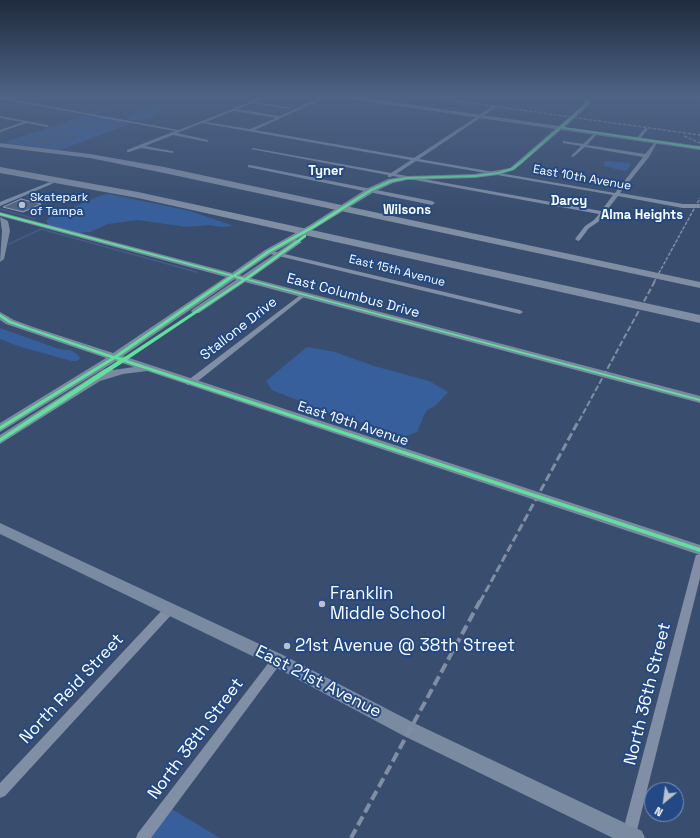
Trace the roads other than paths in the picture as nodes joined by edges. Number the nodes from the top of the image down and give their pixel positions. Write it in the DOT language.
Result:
graph roads {
  1 [pos="169,135"];
  2 [pos="178,135"];
  3 [pos="274,135"];
  4 [pos="453,135"];
  5 [pos="551,135"];
  6 [pos="593,135"];
  7 [pos="615,135"];
  8 [pos="641,135"];
  9 [pos="638,139"];
  10 [pos="207,141"];
  11 [pos="564,142"];
  12 [pos="657,142"];
  13 [pos="0,145"];
  14 [pos="582,145"];
  15 [pos="142,146"];
  16 [pos="700,148"];
  17 [pos="0,149"];
  18 [pos="253,149"];
  19 [pos="130,151"];
  20 [pos="171,152"];
  21 [pos="573,156"];
  22 [pos="647,156"];
  23 [pos="416,159"];
  24 [pos="0,166"];
  25 [pos="250,166"];
  26 [pos="0,170"];
  27 [pos="498,173"];
  28 [pos="392,178"];
  29 [pos="407,178"];
  30 [pos="52,183"];
  31 [pos="246,188"];
  32 [pos="371,190"];
  33 [pos="617,194"];
  34 [pos="432,203"];
  35 [pos="0,204"];
  36 [pos="700,206"];
  37 [pos="197,208"];
  38 [pos="603,213"];
  39 [pos="0,214"];
  40 [pos="20,220"];
  41 [pos="2,221"];
  42 [pos="315,231"];
  43 [pos="578,238"];
  44 [pos="268,252"];
  45 [pos="281,254"];
  46 [pos="0,259"];
  47 [pos="233,276"];
  48 [pos="244,280"];
  49 [pos="700,285"];
  50 [pos="303,295"];
  51 [pos="520,312"];
  52 [pos="0,315"];
  53 [pos="700,319"];
  54 [pos="87,348"];
  55 [pos="119,359"];
  56 [pos="153,370"];
  57 [pos="88,379"];
  58 [pos="190,383"];
  59 [pos="700,400"];
  60 [pos="0,428"];
  61 [pos="0,440"];
  62 [pos="0,528"];
  63 [pos="700,550"];
  64 [pos="700,558"];
  65 [pos="169,610"];
  66 [pos="277,660"];
  67 [pos="0,792"];
  68 [pos="631,837"];
  69 [pos="143,838"];
  1 -- 15 [label="street"];
  2 -- 10 [label="street"];
  3 -- 23 [label="street, East 10th Avenue"];
  4 -- 23 [label="street"];
  5 -- 27 [label="main road"];
  6 -- 14 [label="street"];
  7 -- 9 [label="main road"];
  8 -- 9 [label="street"];
  9 -- 12 [label="main road"];
  11 -- 14 [label="street"];
  12 -- 16 [label="main road"];
  12 -- 22 [label="street"];
  13 -- 31 [label="highway"];
  14 -- 21 [label="street"];
  14 -- 22 [label="street"];
  15 -- 19 [label="street"];
  15 -- 20 [label="street"];
  17 -- 31 [label="highway"];
  18 -- 28 [label="street"];
  22 -- 33 [label="street"];
  23 -- 27 [label="street, East 10th Avenue"];
  23 -- 28 [label="street"];
  24 -- 37 [label="highway"];
  25 -- 32 [label="street"];
  26 -- 37 [label="highway"];
  27 -- 29 [label="main road"];
  27 -- 33 [label="street, East 10th Avenue"];
  28 -- 29 [label="main road"];
  28 -- 32 [label="main road"];
  29 -- 38 [label="street"];
  30 -- 35 [label="street"];
  31 -- 49 [label="highway"];
  32 -- 34 [label="street"];
  32 -- 42 [label="main road"];
  33 -- 36 [label="street, East 10th Avenue"];
  33 -- 38 [label="street"];
  37 -- 42 [label="highway"];
  38 -- 43 [label="street"];
  39 -- 40 [label="main road, East Columbus Drive"];
  40 -- 41 [label="main road"];
  40 -- 47 [label="main road, East Columbus Drive"];
  41 -- 46 [label="main road"];
  42 -- 44 [label="main road"];
  42 -- 45 [label="main road"];
  42 -- 53 [label="highway"];
  44 -- 45 [label="street, East 15th Avenue"];
  44 -- 47 [label="main road"];
  45 -- 48 [label="main road"];
  45 -- 51 [label="street, East 15th Avenue"];
  47 -- 48 [label="main road, East Columbus Drive"];
  47 -- 55 [label="main road"];
  48 -- 50 [label="main road, East Columbus Drive"];
  48 -- 55 [label="main road"];
  50 -- 58 [label="street, Stallone Drive"];
  50 -- 59 [label="main road, East Columbus Drive"];
  52 -- 54 [label="main road, East 19th Avenue"];
  54 -- 55 [label="main road, East 19th Avenue"];
  54 -- 57 [label="main road"];
  55 -- 56 [label="main road, East 19th Avenue"];
  55 -- 57 [label="main road"];
  56 -- 57 [label="main road"];
  56 -- 58 [label="main road, East 19th Avenue"];
  57 -- 60 [label="main road"];
  57 -- 61 [label="main road"];
  58 -- 63 [label="main road, East 19th Avenue"];
  62 -- 65 [label="main road, East 21st Avenue"];
  64 -- 68 [label="street, North 36th Street"];
  65 -- 66 [label="main road, East 21st Avenue"];
  65 -- 67 [label="street, North Reid Street"];
  66 -- 68 [label="main road, East 21st Avenue"];
  66 -- 69 [label="street, North 38th Street"];
}
